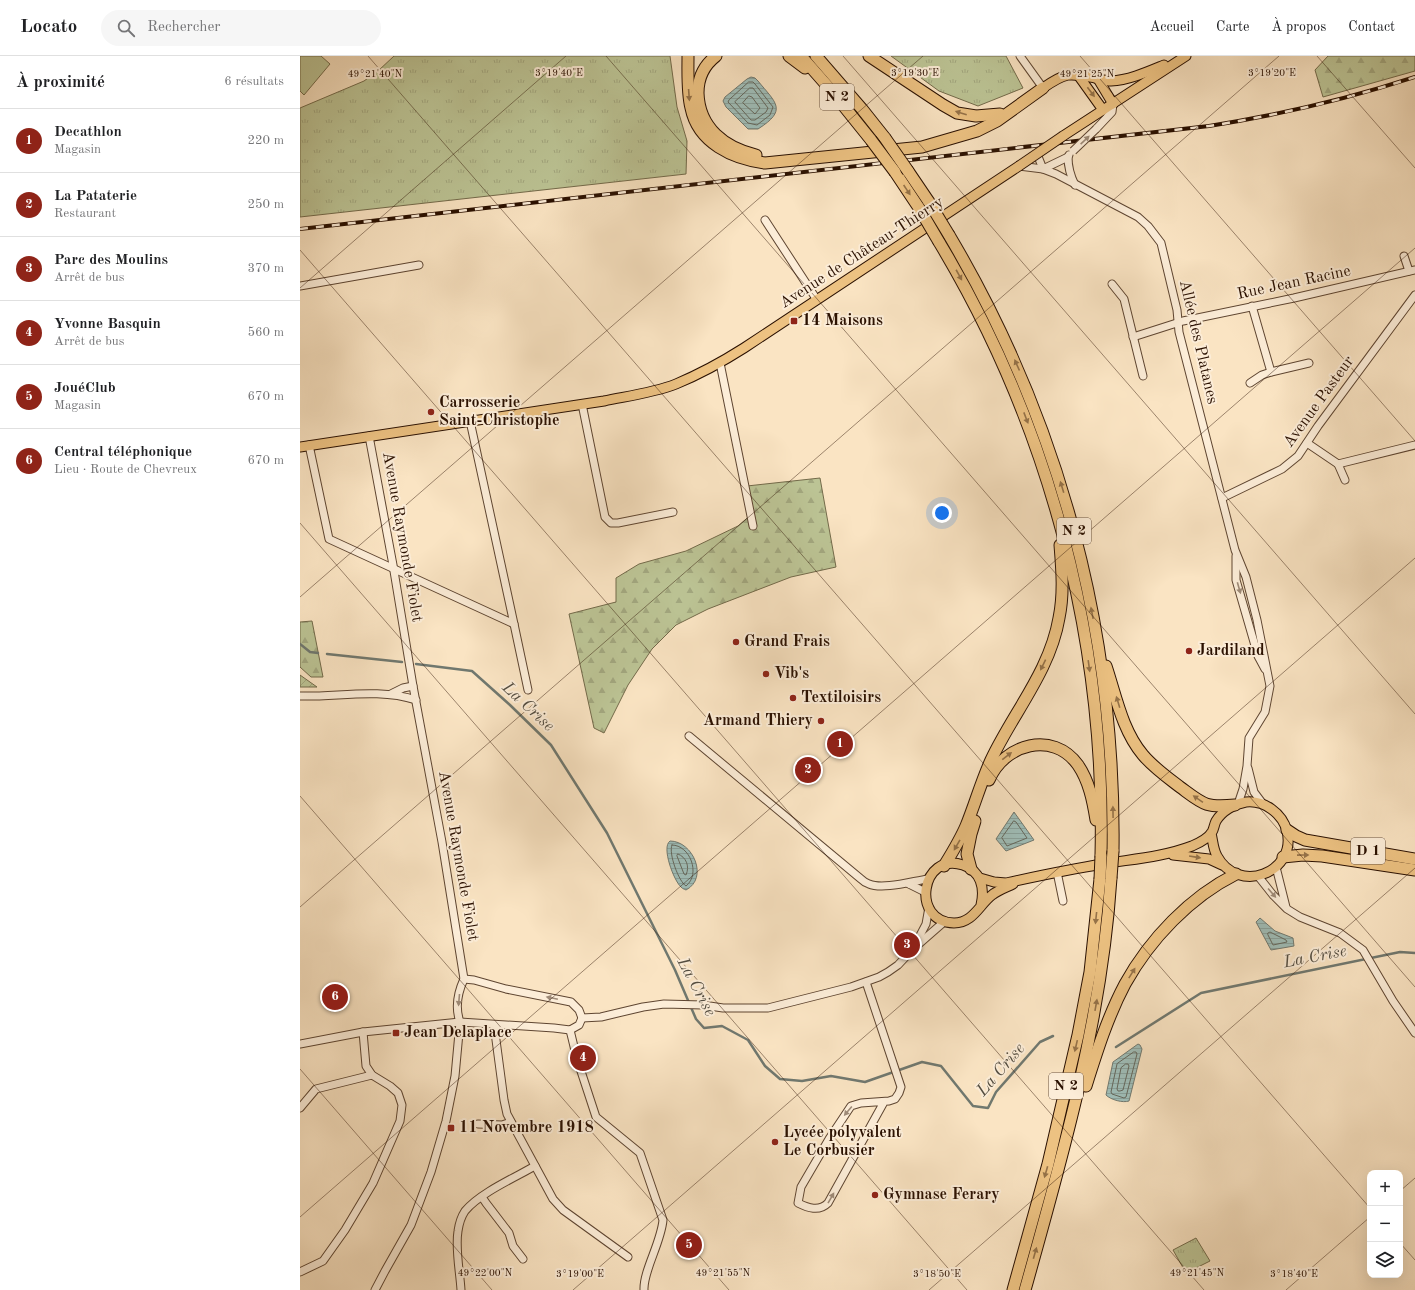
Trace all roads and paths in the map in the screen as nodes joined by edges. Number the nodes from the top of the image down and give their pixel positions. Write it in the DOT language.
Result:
graph roads {
  1 [pos="688,56"];
  2 [pos="716,56"];
  3 [pos="790,56"];
  4 [pos="801,56"];
  5 [pos="816,56"];
  6 [pos="869,56"];
  7 [pos="1020,56"];
  8 [pos="1183,58"];
  9 [pos="1078,75"];
  10 [pos="1098,79"];
  11 [pos="1043,88"];
  12 [pos="830,89"];
  13 [pos="1113,104"];
  14 [pos="1014,108"];
  15 [pos="1103,110"];
  16 [pos="1000,114"];
  17 [pos="1036,154"];
  18 [pos="1070,154"];
  19 [pos="1019,166"];
  20 [pos="1044,169"];
  21 [pos="1075,185"];
  22 [pos="765,220"];
  23 [pos="1404,256"];
  24 [pos="419,265"];
  25 [pos="1412,270"];
  26 [pos="1112,284"];
  27 [pos="300,286"];
  28 [pos="1415,295"];
  29 [pos="817,300"];
  30 [pos="1252,306"];
  31 [pos="1179,322"];
  32 [pos="1133,337"];
  33 [pos="720,363"];
  34 [pos="1309,363"];
  35 [pos="1271,372"];
  36 [pos="1142,376"];
  37 [pos="1250,383"];
  38 [pos="582,404"];
  39 [pos="470,421"];
  40 [pos="369,436"];
  41 [pos="1307,443"];
  42 [pos="1415,445"];
  43 [pos="305,446"];
  44 [pos="1338,464"];
  45 [pos="1345,480"];
  46 [pos="1222,498"];
  47 [pos="1057,510"];
  48 [pos="673,512"];
  49 [pos="753,526"];
  50 [pos="394,569"];
  51 [pos="514,624"];
  52 [pos="1096,635"];
  53 [pos="413,686"];
  54 [pos="528,690"];
  55 [pos="391,694"];
  56 [pos="300,696"];
  57 [pos="416,700"];
  58 [pos="689,736"];
  59 [pos="1247,766"];
  60 [pos="1237,804"];
  61 [pos="1263,804"];
  62 [pos="1286,830"];
  63 [pos="1211,833"];
  64 [pos="1167,854"];
  65 [pos="1101,856"];
  66 [pos="1283,857"];
  67 [pos="1415,858"];
  68 [pos="1222,865"];
  69 [pos="944,866"];
  70 [pos="1276,867"];
  71 [pos="971,869"];
  72 [pos="1415,870"];
  73 [pos="1057,872"];
  74 [pos="1236,874"];
  75 [pos="1258,876"];
  76 [pos="980,878"];
  77 [pos="928,879"];
  78 [pos="1022,880"];
  79 [pos="909,884"];
  80 [pos="925,892"];
  81 [pos="1063,901"];
  82 [pos="981,905"];
  83 [pos="929,907"];
  84 [pos="1287,909"];
  85 [pos="946,921"];
  86 [pos="913,949"];
  87 [pos="464,979"];
  88 [pos="866,982"];
  89 [pos="582,1018"];
  90 [pos="460,1022"];
  91 [pos="494,1025"];
  92 [pos="570,1030"];
  93 [pos="362,1032"];
  94 [pos="1415,1033"];
  95 [pos="300,1044"];
  96 [pos="372,1075"];
  97 [pos="884,1102"];
  98 [pos="300,1108"];
  99 [pos="511,1122"];
  100 [pos="478,1124"];
  101 [pos="535,1166"];
  102 [pos="1060,1166"];
  103 [pos="482,1196"];
  104 [pos="628,1257"];
  105 [pos="523,1258"];
  106 [pos="384,1271"];
  107 [pos="300,1272"];
  108 [pos="370,1290"];
  109 [pos="375,1290"];
  110 [pos="461,1290"];
  111 [pos="644,1290"];
  112 [pos="1013,1290"];
  113 [pos="1025,1290"];
  1 -- 14 [label="highway, one-way"];
  2 -- 16 [label="highway"];
  3 -- 12 [label="highway"];
  4 -- 12 [label="highway, N 2"];
  52 -- 5 [label="highway, N 2, one-way, bridge"];
  16 -- 6 [label="highway, one-way"];
  7 -- 11 [label="street"];
  8 -- 10 [label="main road"];
  8 -- 13 [label="main road, Avenue de Château-Thierry"];
  9 -- 10 [label="main road"];
  9 -- 11 [label="main road"];
  9 -- 15 [label="main road, one-way"];
  10 -- 13 [label="main road"];
  11 -- 14 [label="highway"];
  12 -- 47 [label="highway, N 2, one-way, bridge"];
  13 -- 15 [label="main road, Avenue de Château-Thierry"];
  18 -- 13 [label="street, one-way, bridge"];
  14 -- 16 [label="highway"];
  15 -- 17 [label="main road, Avenue de Château-Thierry, bridge"];
  17 -- 19 [label="main road, Avenue de Château-Thierry, bridge"];
  17 -- 20 [label="street"];
  18 -- 20 [label="street"];
  18 -- 21 [label="street"];
  19 -- 20 [label="street, Allée des Platanes"];
  19 -- 29 [label="main road, Avenue de Château-Thierry"];
  20 -- 21 [label="street, Allée des Platanes"];
  21 -- 31 [label="street, Allée des Platanes"];
  22 -- 29 [label="street"];
  23 -- 25 [label="street"];
  24 -- 27 [label="street"];
  25 -- 30 [label="street, Rue Jean Racine"];
  26 -- 32 [label="street"];
  28 -- 41 [label="street, Avenue Pasteur"];
  29 -- 33 [label="main road, Avenue de Château-Thierry"];
  30 -- 31 [label="street, Rue Jean Racine"];
  30 -- 35 [label="street"];
  31 -- 32 [label="street, Rue Jean Racine"];
  31 -- 46 [label="street, Allée des Platanes"];
  32 -- 36 [label="street"];
  33 -- 38 [label="main road, Avenue de Château-Thierry"];
  33 -- 49 [label="street"];
  34 -- 35 [label="street"];
  35 -- 37 [label="street"];
  38 -- 39 [label="main road, Avenue de Château-Thierry"];
  38 -- 48 [label="street"];
  39 -- 40 [label="main road, Avenue de Château-Thierry"];
  39 -- 51 [label="street"];
  40 -- 43 [label="main road, Avenue de Château-Thierry"];
  40 -- 50 [label="street, Avenue Raymonde Fiolet"];
  41 -- 44 [label="street"];
  41 -- 46 [label="street, Avenue Pasteur"];
  42 -- 44 [label="street"];
  43 -- 50 [label="street, Avenue de Château-Thierry"];
  44 -- 45 [label="street"];
  46 -- 59 [label="street, Allée des Platanes"];
  47 -- 65 [label="highway, N 2, one-way"];
  47 -- 69 [label="highway, one-way"];
  50 -- 51 [label="street, Avenue de Château-Thierry"];
  50 -- 53 [label="street, Avenue Raymonde Fiolet"];
  51 -- 54 [label="street"];
  60 -- 52 [label="highway, one-way"];
  102 -- 52 [label="highway, N 2, one-way, bridge"];
  53 -- 55 [label="street"];
  53 -- 57 [label="street, Avenue Raymonde Fiolet"];
  55 -- 56 [label="street"];
  55 -- 57 [label="street"];
  57 -- 87 [label="street, Avenue Raymonde Fiolet"];
  58 -- 79 [label="street"];
  59 -- 60 [label="street, Allée des Platanes"];
  59 -- 61 [label="street, Allée des Platanes"];
  60 -- 61 [label="main road"];
  60 -- 63 [label="main road"];
  61 -- 62 [label="main road"];
  62 -- 66 [label="main road"];
  62 -- 67 [label="highway, D 1"];
  63 -- 64 [label="main road"];
  63 -- 68 [label="main road"];
  64 -- 68 [label="main road, one-way"];
  64 -- 73 [label="main road"];
  71 -- 65 [label="highway, one-way"];
  65 -- 112 [label="highway, N 2, one-way, bridge"];
  66 -- 70 [label="main road"];
  66 -- 72 [label="highway, D 1, one-way"];
  68 -- 74 [label="main road"];
  69 -- 71 [label="main road"];
  69 -- 77 [label="main road"];
  70 -- 75 [label="main road"];
  70 -- 84 [label="street"];
  71 -- 76 [label="main road"];
  73 -- 78 [label="main road"];
  73 -- 81 [label="street"];
  74 -- 75 [label="main road"];
  102 -- 74 [label="highway, one-way"];
  75 -- 84 [label="street, one-way"];
  76 -- 78 [label="main road"];
  76 -- 82 [label="main road"];
  77 -- 79 [label="street"];
  77 -- 80 [label="main road"];
  78 -- 82 [label="main road"];
  79 -- 80 [label="street"];
  80 -- 83 [label="main road"];
  82 -- 85 [label="main road"];
  83 -- 85 [label="main road"];
  83 -- 86 [label="street"];
  84 -- 94 [label="street"];
  85 -- 86 [label="street"];
  86 -- 88 [label="street"];
  89 -- 87 [label="street, one-way"];
  87 -- 90 [label="street, Avenue Raymonde Fiolet, one-way"];
  88 -- 89 [label="street"];
  88 -- 97 [label="street"];
  89 -- 92 [label="street"];
  90 -- 91 [label="street"];
  90 -- 93 [label="street"];
  90 -- 106 [label="street, Avenue Raymonde Fiolet"];
  91 -- 92 [label="street"];
  91 -- 99 [label="street"];
  92 -- 111 [label="street"];
  93 -- 95 [label="street"];
  93 -- 96 [label="street"];
  96 -- 98 [label="street"];
  96 -- 107 [label="street"];
  97 -- 97 [label="street, one-way"];
  99 -- 100 [label="street"];
  99 -- 101 [label="street"];
  101 -- 103 [label="street"];
  101 -- 104 [label="street"];
  113 -- 102 [label="highway, N 2, one-way"];
  103 -- 105 [label="street"];
  103 -- 110 [label="street"];
  106 -- 108 [label="street, Avenue Raymonde Fiolet"];
  106 -- 109 [label="street, Avenue Raymonde Fiolet"];
}
